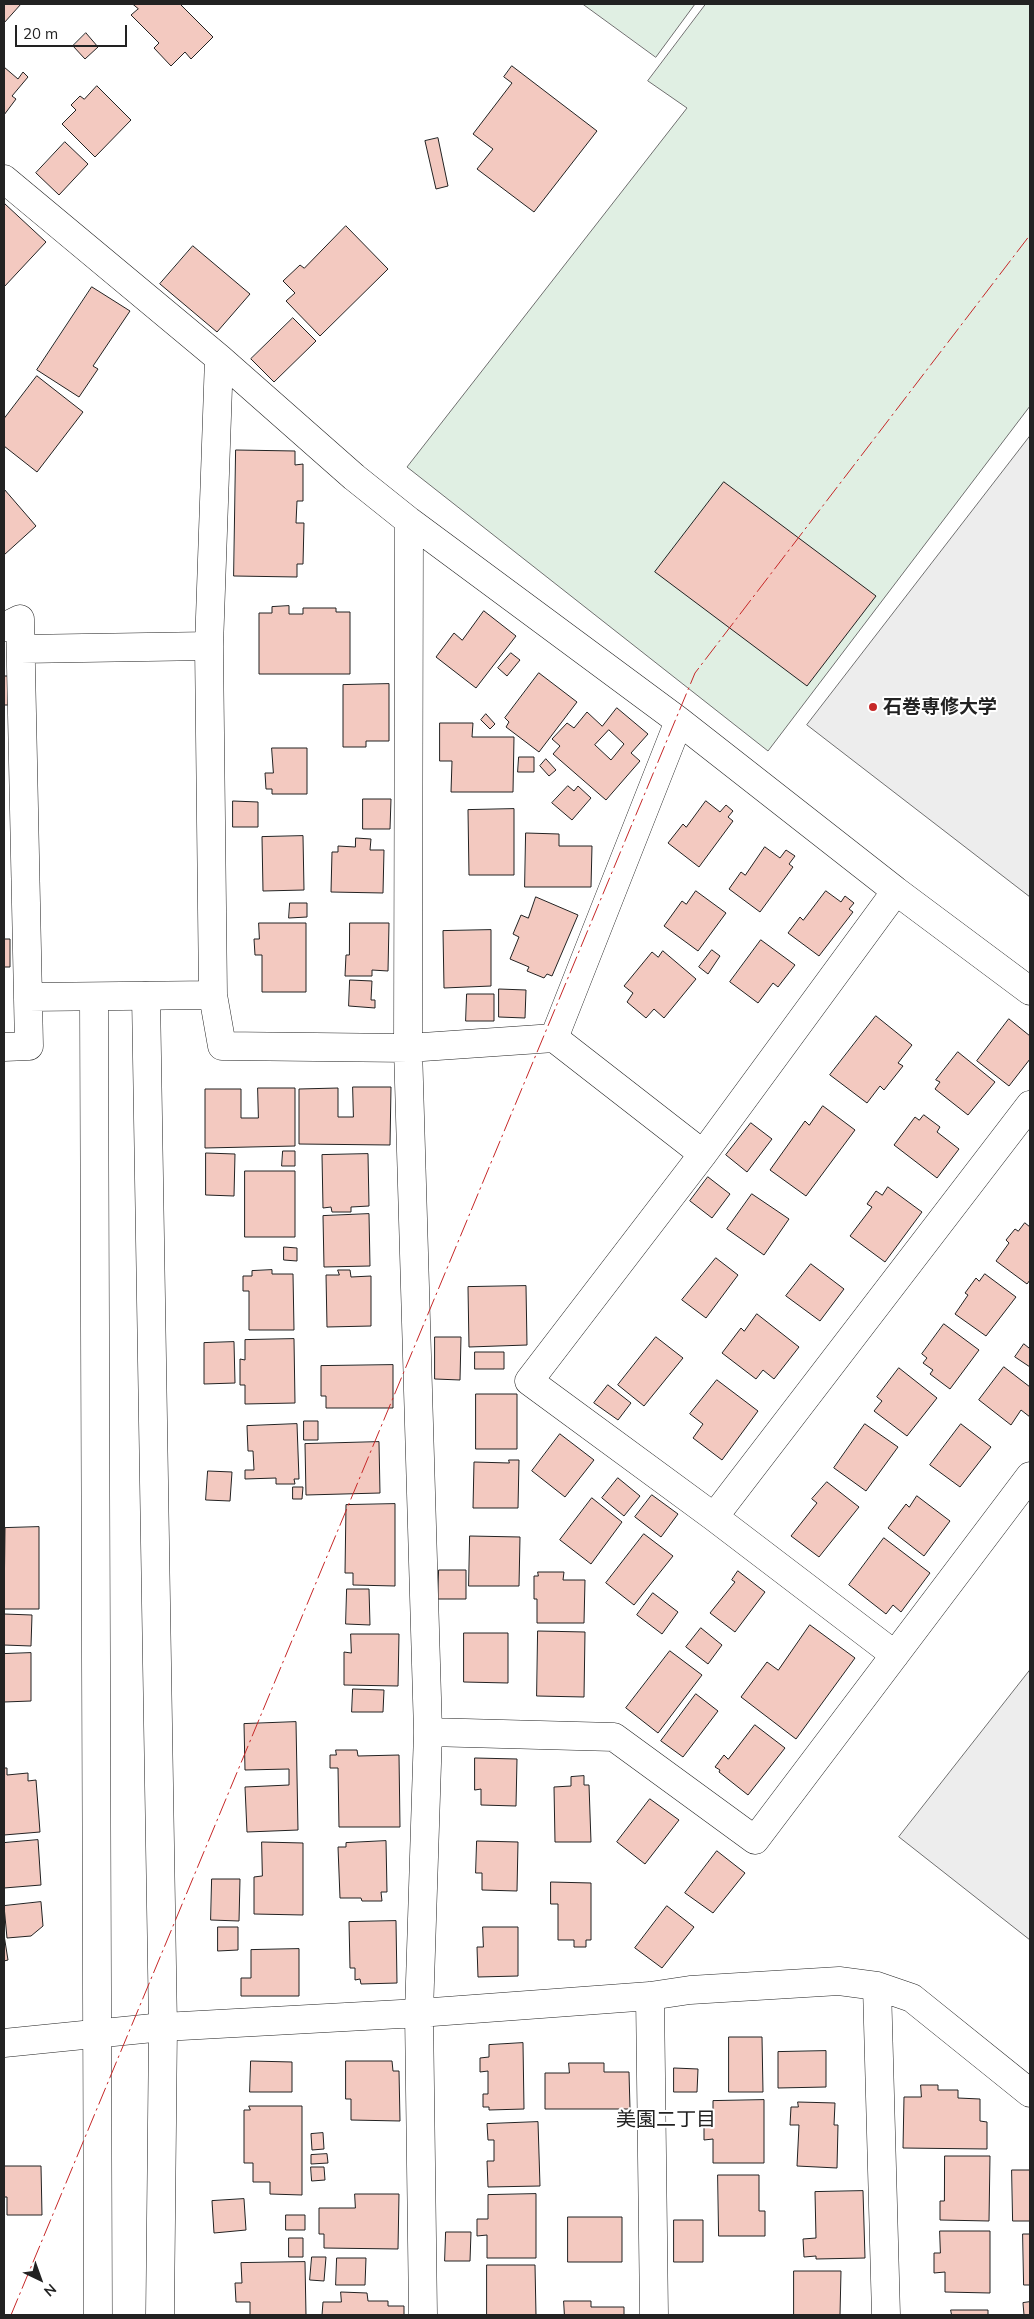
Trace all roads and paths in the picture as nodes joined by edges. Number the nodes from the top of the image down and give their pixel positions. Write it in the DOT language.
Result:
graph roads {
  1 [pos="4,179"];
  2 [pos="219,358"];
  3 [pos="409,522"];
  4 [pos="4,627"];
  5 [pos="209,646"];
  6 [pos="21,649"];
  7 [pos="679,721"];
  8 [pos="896,891"];
  9 [pos="1030,991"];
  10 [pos="213,995"];
  11 [pos="146,996"];
  12 [pos="28,997"];
  13 [pos="94,997"];
  14 [pos="554,1038"];
  15 [pos="4,1046"];
  16 [pos="408,1048"];
  17 [pos="1030,1106"];
  18 [pos="703,1154"];
  19 [pos="1030,1476"];
  20 [pos="714,1517"];
  21 [pos="894,1655"];
  22 [pos="428,1732"];
  23 [pos="877,1986"];
  24 [pos="650,1996"];
  25 [pos="419,2013"];
  26 [pos="163,2028"];
  27 [pos="96,2034"];
  28 [pos="4,2042"];
  29 [pos="1030,2093"];
  30 [pos="98,2315"];
  31 [pos="160,2315"];
  32 [pos="423,2315"];
  33 [pos="654,2315"];
  34 [pos="886,2315"];
  1 -- 2 [label="street"];
  2 -- 3 [label="street"];
  2 -- 5 [label="street"];
  3 -- 7 [label="street"];
  3 -- 16 [label="street"];
  4 -- 6 [label="street"];
  5 -- 6 [label="street"];
  5 -- 10 [label="street"];
  6 -- 12 [label="street"];
  7 -- 8 [label="street"];
  7 -- 14 [label="street"];
  8 -- 9 [label="street"];
  8 -- 18 [label="street"];
  10 -- 11 [label="street"];
  10 -- 16 [label="street"];
  11 -- 13 [label="street"];
  11 -- 26 [label="street"];
  12 -- 13 [label="street"];
  12 -- 15 [label="street"];
  13 -- 27 [label="street"];
  14 -- 16 [label="street"];
  14 -- 18 [label="street"];
  16 -- 22 [label="street"];
  17 -- 20 [label="street"];
  18 -- 20 [label="street"];
  19 -- 21 [label="street"];
  20 -- 21 [label="street"];
  21 -- 22 [label="street"];
  22 -- 25 [label="street"];
  23 -- 24 [label="street"];
  23 -- 29 [label="street"];
  23 -- 34 [label="street"];
  24 -- 25 [label="street"];
  24 -- 33 [label="street"];
  25 -- 26 [label="street"];
  25 -- 32 [label="street"];
  26 -- 27 [label="street"];
  26 -- 31 [label="street"];
  27 -- 28 [label="street"];
  27 -- 30 [label="street"];
}
